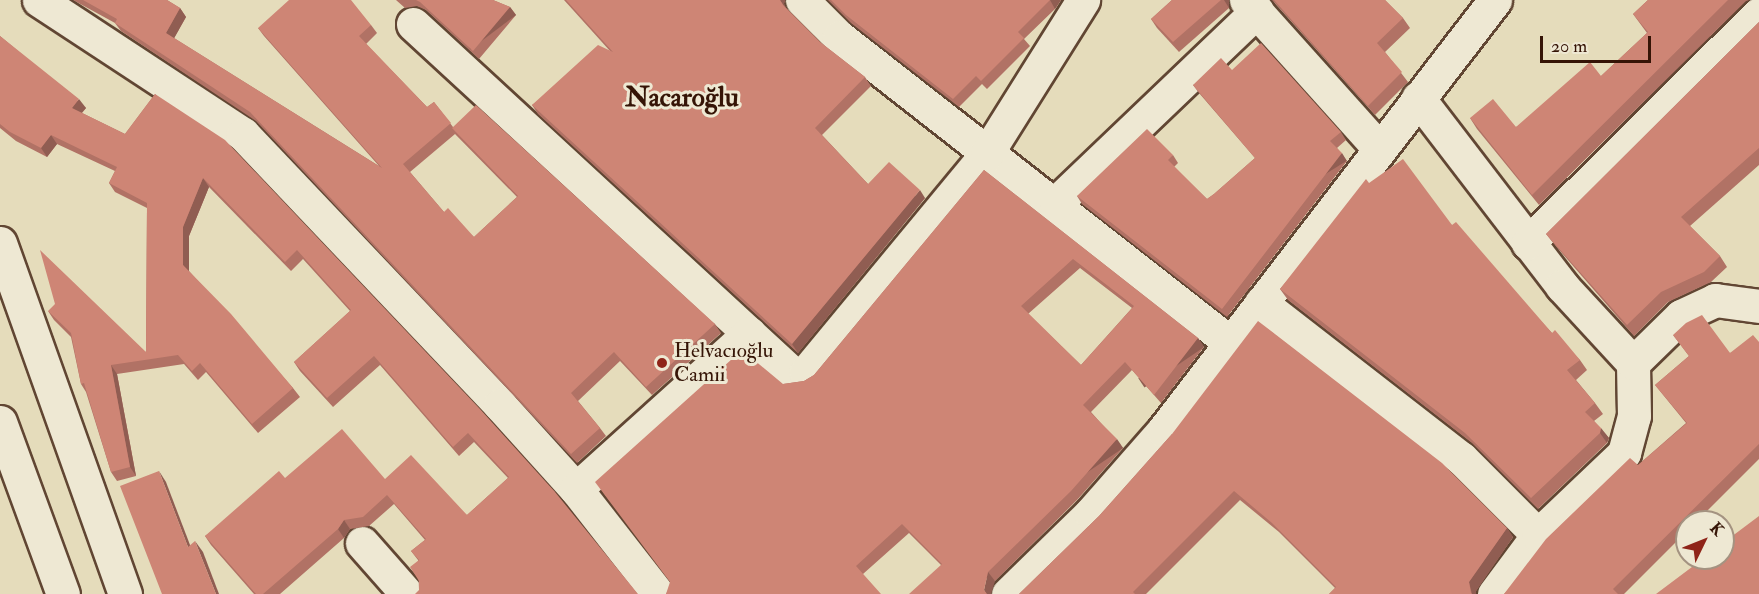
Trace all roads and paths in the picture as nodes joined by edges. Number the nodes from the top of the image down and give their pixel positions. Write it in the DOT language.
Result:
graph roads {
  1 [pos="39,0"];
  2 [pos="802,0"];
  3 [pos="1083,0"];
  4 [pos="1495,0"];
  5 [pos="1252,6"];
  6 [pos="1759,14"];
  7 [pos="413,24"];
  8 [pos="1419,98"];
  9 [pos="1379,148"];
  10 [pos="987,153"];
  11 [pos="1056,203"];
  12 [pos="0,243"];
  13 [pos="1528,243"];
  14 [pos="1261,303"];
  15 [pos="1759,306"];
  16 [pos="749,333"];
  17 [pos="1229,342"];
  18 [pos="1633,363"];
  19 [pos="0,422"];
  20 [pos="576,489"];
  21 [pos="1538,535"];
  22 [pos="362,543"];
  23 [pos="63,594"];
  24 [pos="125,594"];
  25 [pos="406,594"];
  26 [pos="658,594"];
  27 [pos="1008,594"];
  28 [pos="1494,594"];
  1 -- 20 [label="street"];
  2 -- 10 [label="street"];
  3 -- 10 [label="street"];
  4 -- 8 [label="street"];
  5 -- 9 [label="street"];
  5 -- 11 [label="street"];
  6 -- 13 [label="street"];
  7 -- 16 [label="street"];
  8 -- 9 [label="street"];
  8 -- 13 [label="street"];
  9 -- 14 [label="street"];
  10 -- 11 [label="street"];
  10 -- 16 [label="street"];
  11 -- 17 [label="street"];
  12 -- 24 [label="street"];
  13 -- 18 [label="street"];
  14 -- 17 [label="street"];
  14 -- 21 [label="street"];
  15 -- 18 [label="street"];
  16 -- 20 [label="street"];
  17 -- 27 [label="street"];
  18 -- 21 [label="street"];
  19 -- 23 [label="street"];
  20 -- 26 [label="street"];
  21 -- 28 [label="street"];
  22 -- 25 [label="street"];
}
